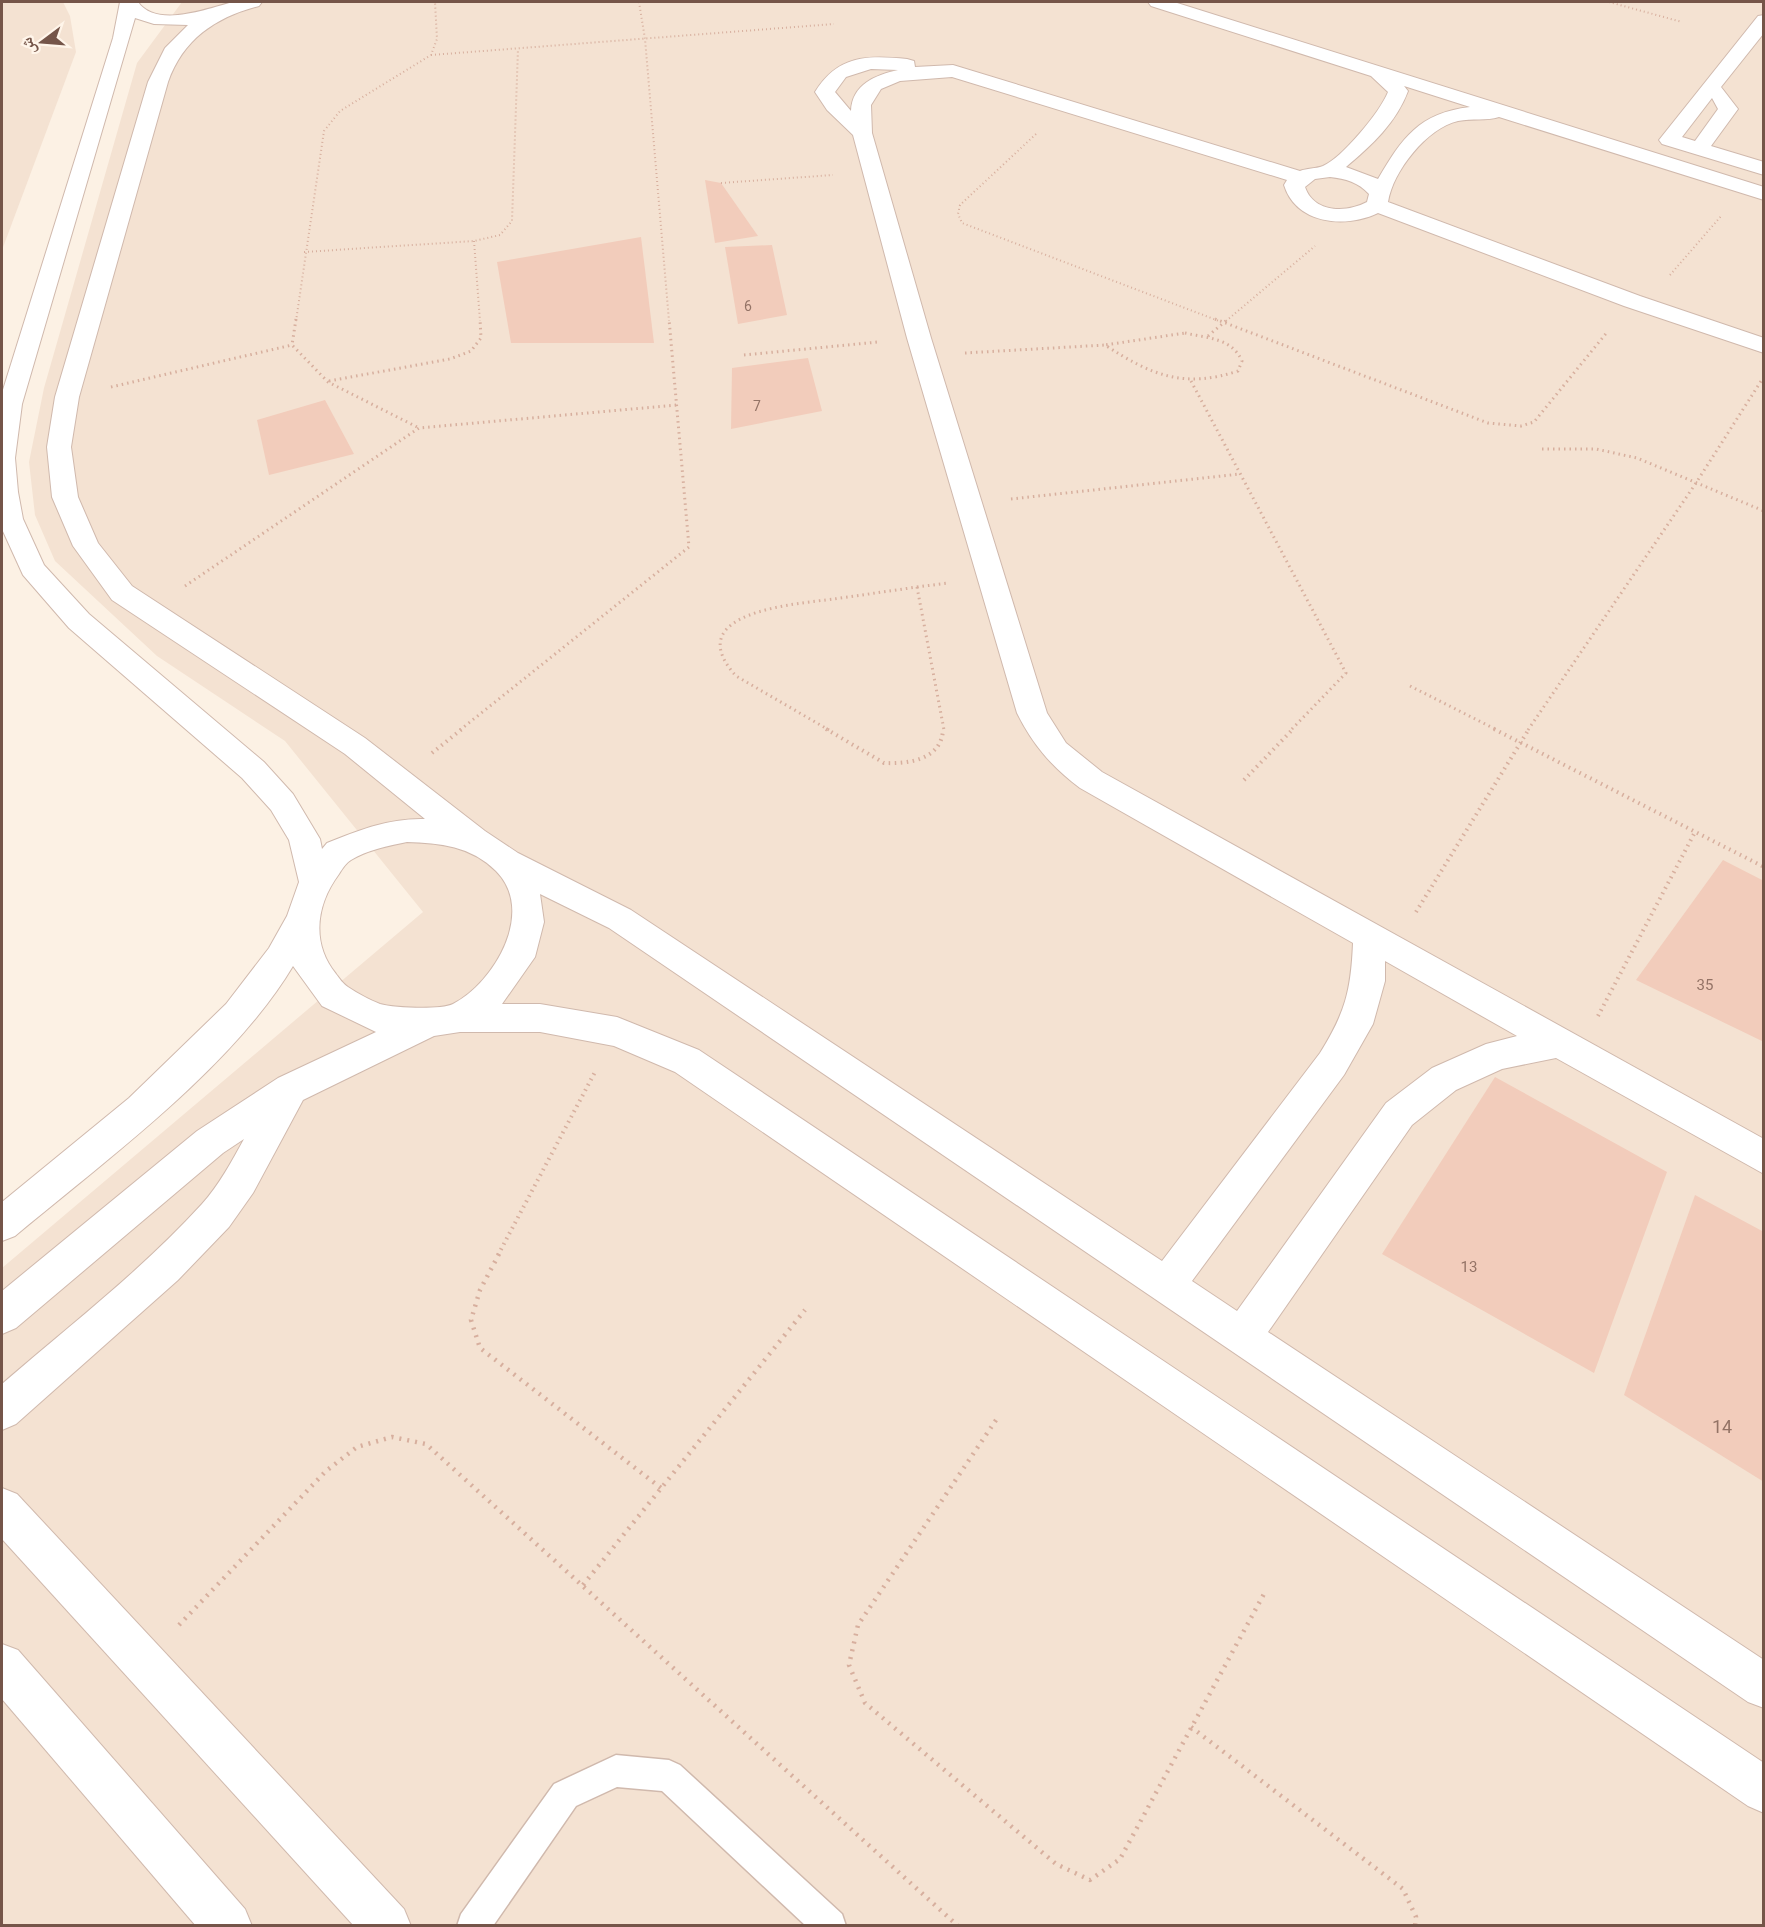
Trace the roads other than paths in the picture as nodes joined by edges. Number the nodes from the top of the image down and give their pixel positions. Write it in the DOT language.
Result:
graph roads {
  1 [pos="1157,2"];
  2 [pos="1214,2"];
  3 [pos="129,3"];
  4 [pos="246,3"];
  5 [pos="211,16"];
  6 [pos="1764,20"];
  7 [pos="1328,36"];
  8 [pos="953,71"];
  9 [pos="1377,71"];
  10 [pos="1710,87"];
  11 [pos="1518,116"];
  12 [pos="862,133"];
  13 [pos="1646,133"];
  14 [pos="1669,140"];
  15 [pos="1699,149"];
  16 [pos="1764,169"];
  17 [pos="1330,171"];
  18 [pos="1301,178"];
  19 [pos="1764,194"];
  20 [pos="1378,200"];
  21 [pos="1764,346"];
  22 [pos="6,520"];
  23 [pos="474,840"];
  24 [pos="507,862"];
  25 [pos="315,882"];
  26 [pos="302,920"];
  27 [pos="1381,943"];
  28 [pos="446,1020"];
  29 [pos="1569,1048"];
  30 [pos="290,1089"];
  31 [pos="1764,1158"];
  32 [pos="2,1224"];
  33 [pos="1166,1286"];
  34 [pos="2,1315"];
  35 [pos="1242,1336"];
  36 [pos="2,1410"];
  37 [pos="2,1509"];
  38 [pos="2,1666"];
  39 [pos="1764,1686"];
  40 [pos="1764,1790"];
  41 [pos="228,1926"];
  42 [pos="387,1926"];
  43 [pos="472,1926"];
  44 [pos="830,1926"];
  1 -- 9 [label="street"];
  2 -- 7 [label="street"];
  3 -- 5 [label="street"];
  3 -- 22 [label="street"];
  4 -- 5 [label="street"];
  5 -- 23 [label="street"];
  6 -- 10 [label="street"];
  8 -- 12 [label="street"];
  8 -- 12 [label="street"];
  8 -- 18 [label="street"];
  9 -- 11 [label="street"];
  9 -- 17 [label="street"];
  10 -- 14 [label="street"];
  10 -- 15 [label="street"];
  11 -- 19 [label="street"];
  11 -- 20 [label="street"];
  12 -- 27 [label="street"];
  13 -- 14 [label="street"];
  14 -- 15 [label="street"];
  15 -- 16 [label="street"];
  17 -- 18 [label="street"];
  17 -- 20 [label="street"];
  18 -- 20 [label="street"];
  20 -- 21 [label="street"];
  22 -- 25 [label="street"];
  23 -- 24 [label="street"];
  23 -- 25 [label="street"];
  24 -- 28 [label="street"];
  24 -- 33 [label="street"];
  25 -- 26 [label="street"];
  26 -- 28 [label="street"];
  26 -- 32 [label="street"];
  27 -- 29 [label="street"];
  27 -- 33 [label="street"];
  28 -- 30 [label="street"];
  28 -- 40 [label="street"];
  29 -- 31 [label="street"];
  29 -- 35 [label="street"];
  30 -- 34 [label="street"];
  30 -- 36 [label="street"];
  33 -- 35 [label="street"];
  35 -- 39 [label="street"];
  37 -- 42 [label="street"];
  38 -- 41 [label="street"];
  43 -- 44 [label="lane"];
}
